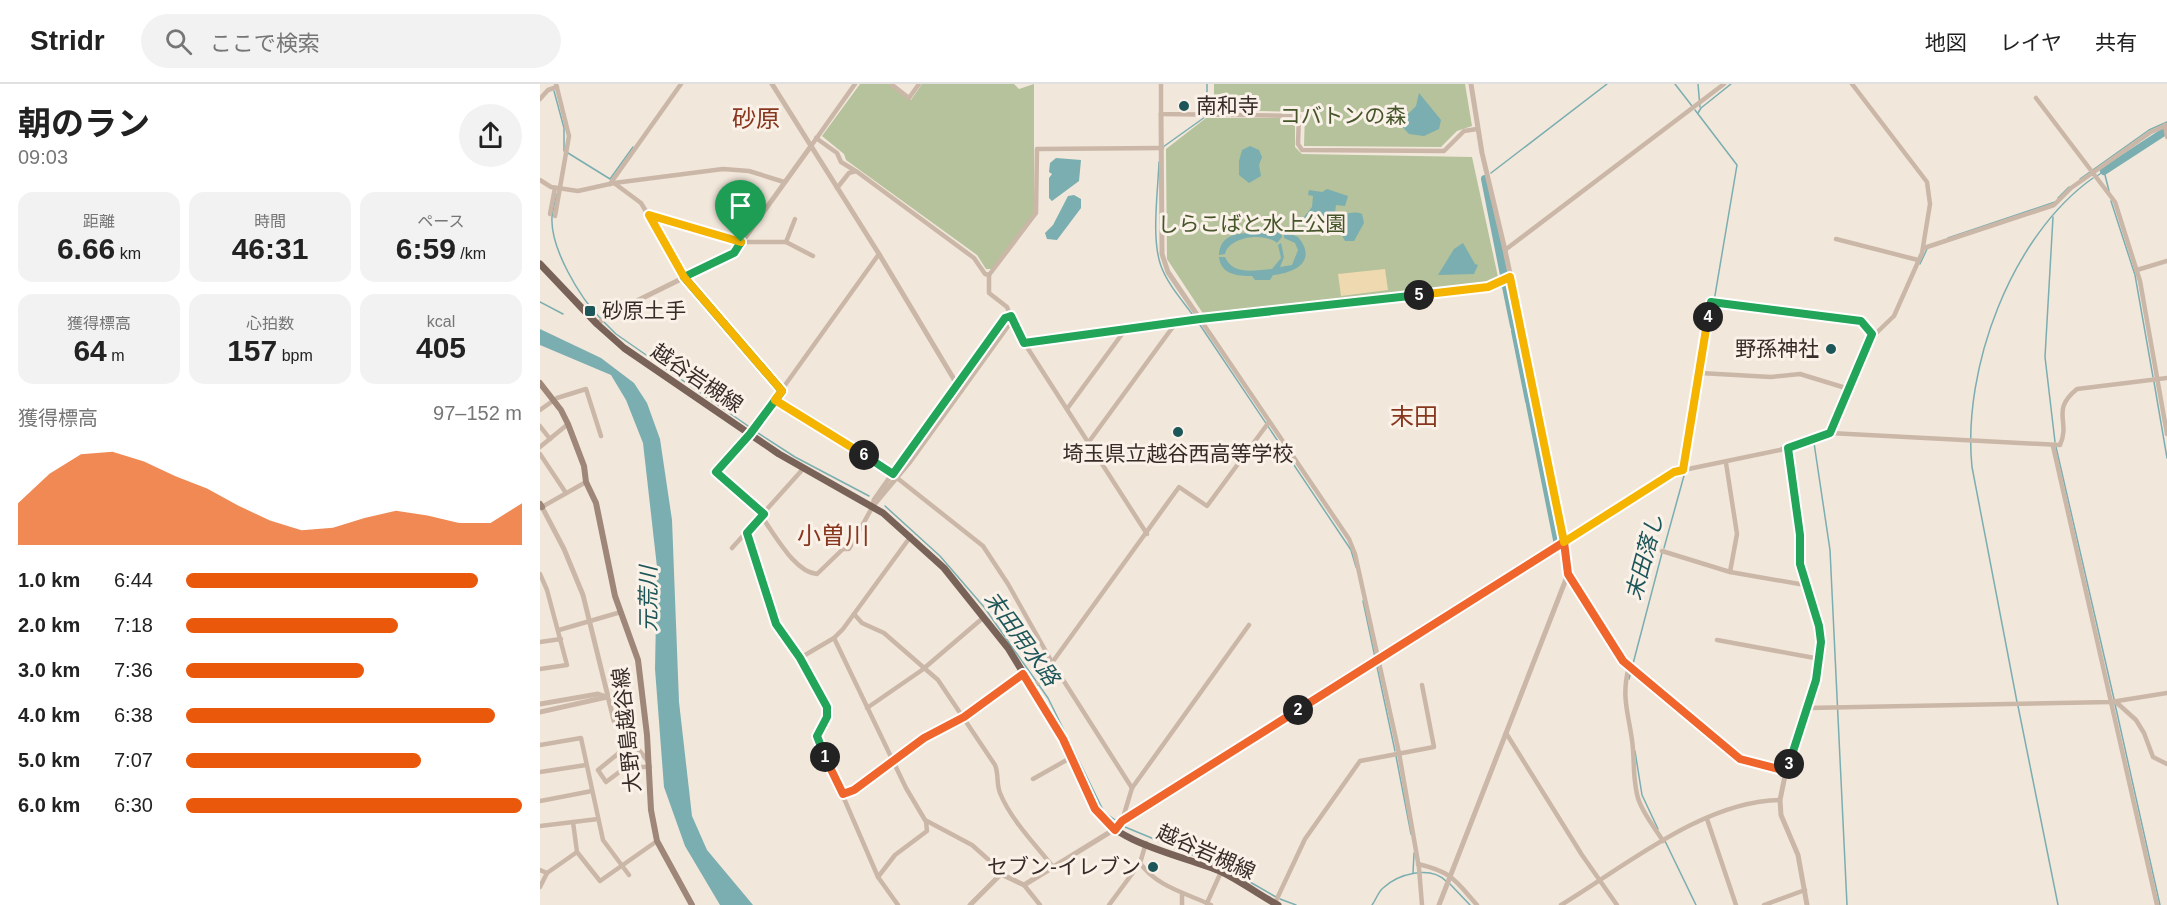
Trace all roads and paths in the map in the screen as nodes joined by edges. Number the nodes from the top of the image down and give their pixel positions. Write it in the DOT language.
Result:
graph roads {
  1 [pos="681,84"];
  2 [pos="772,84"];
  3 [pos="855,84"];
  4 [pos="891,84"];
  5 [pos="919,84"];
  6 [pos="1161,84"];
  7 [pos="1471,84"];
  8 [pos="1724,84"];
  9 [pos="1852,84"];
  10 [pos="540,85"];
  11 [pos="557,86"];
  12 [pos="548,90"];
  13 [pos="2036,98"];
  14 [pos="540,99"];
  15 [pos="1161,114"];
  16 [pos="2166,125"];
  17 [pos="1477,129"];
  18 [pos="2167,137"];
  19 [pos="816,138"];
  20 [pos="811,146"];
  21 [pos="1162,148"];
  22 [pos="856,171"];
  23 [pos="2094,173"];
  24 [pos="540,180"];
  25 [pos="784,182"];
  26 [pos="612,183"];
  27 [pos="558,188"];
  28 [pos="837,188"];
  29 [pos="553,215"];
  30 [pos="649,215"];
  31 [pos="795,219"];
  32 [pos="1836,239"];
  33 [pos="741,242"];
  34 [pos="786,242"];
  35 [pos="1924,248"];
  36 [pos="1505,250"];
  37 [pos="879,254"];
  38 [pos="813,256"];
  39 [pos="1918,260"];
  40 [pos="2167,261"];
  41 [pos="540,264"];
  42 [pos="2137,270"];
  43 [pos="989,275"];
  44 [pos="684,277"];
  45 [pos="1510,277"];
  46 [pos="1011,316"];
  47 [pos="1200,319"];
  48 [pos="600,322"];
  49 [pos="1175,323"];
  50 [pos="1125,330"];
  51 [pos="1872,334"];
  52 [pos="1024,343"];
  53 [pos="1700,373"];
  54 [pos="2167,378"];
  55 [pos="2157,379"];
  56 [pos="540,383"];
  57 [pos="957,384"];
  58 [pos="1849,389"];
  59 [pos="782,391"];
  60 [pos="961,391"];
  61 [pos="554,400"];
  62 [pos="775,400"];
  63 [pos="1067,409"];
  64 [pos="540,410"];
  65 [pos="1269,422"];
  66 [pos="568,424"];
  67 [pos="540,426"];
  68 [pos="751,431"];
  69 [pos="1830,433"];
  70 [pos="2167,434"];
  71 [pos="601,436"];
  72 [pos="550,439"];
  73 [pos="1088,443"];
  74 [pos="2053,446"];
  75 [pos="540,447"];
  76 [pos="1788,448"];
  77 [pos="540,454"];
  78 [pos="1726,463"];
  79 [pos="803,469"];
  80 [pos="1683,470"];
  81 [pos="895,475"];
  82 [pos="586,482"];
  83 [pos="566,493"];
  84 [pos="541,506"];
  85 [pos="873,506"];
  86 [pos="762,515"];
  87 [pos="747,533"];
  88 [pos="1147,534"];
  89 [pos="911,536"];
  90 [pos="1564,542"];
  91 [pos="732,548"];
  92 [pos="1662,550"];
  93 [pos="1730,572"];
  94 [pos="540,574"];
  95 [pos="1568,574"];
  96 [pos="1805,585"];
  97 [pos="546,586"];
  98 [pos="540,588"];
  99 [pos="621,612"];
  100 [pos="854,614"];
  101 [pos="984,617"];
  102 [pos="590,621"];
  103 [pos="1249,625"];
  104 [pos="559,630"];
  105 [pos="834,638"];
  106 [pos="561,639"];
  107 [pos="1718,640"];
  108 [pos="540,642"];
  109 [pos="800,658"];
  110 [pos="1820,658"];
  111 [pos="1378,659"];
  112 [pos="1053,664"];
  113 [pos="1629,666"];
  114 [pos="540,669"];
  115 [pos="923,669"];
  116 [pos="1023,674"];
  117 [pos="1036,685"];
  118 [pos="1422,685"];
  119 [pos="2167,693"];
  120 [pos="607,697"];
  121 [pos="2114,702"];
  122 [pos="540,704"];
  123 [pos="867,708"];
  124 [pos="1808,708"];
  125 [pos="540,712"];
  126 [pos="964,717"];
  127 [pos="1506,733"];
  128 [pos="540,745"];
  129 [pos="1396,754"];
  130 [pos="1072,757"];
  131 [pos="892,760"];
  132 [pos="634,761"];
  133 [pos="2167,764"];
  134 [pos="586,765"];
  135 [pos="650,767"];
  136 [pos="1786,771"];
  137 [pos="540,772"];
  138 [pos="1033,779"];
  139 [pos="1132,788"];
  140 [pos="592,791"];
  141 [pos="843,794"];
  142 [pos="540,801"];
  143 [pos="1780,801"];
  144 [pos="598,819"];
  145 [pos="1707,819"];
  146 [pos="925,820"];
  147 [pos="573,822"];
  148 [pos="1119,825"];
  149 [pos="540,826"];
  150 [pos="657,841"];
  151 [pos="1663,841"];
  152 [pos="1146,843"];
  153 [pos="578,852"];
  154 [pos="1140,863"];
  155 [pos="1418,864"];
  156 [pos="622,866"];
  157 [pos="1053,867"];
  158 [pos="540,870"];
  159 [pos="1221,872"];
  160 [pos="547,873"];
  161 [pos="1001,874"];
  162 [pos="629,875"];
  163 [pos="1451,875"];
  164 [pos="878,876"];
  165 [pos="1600,882"];
  166 [pos="1024,885"];
  167 [pos="540,887"];
  168 [pos="1805,890"];
  169 [pos="1182,894"];
  170 [pos="1277,902"];
  171 [pos="1209,904"];
  172 [pos="692,905"];
  173 [pos="898,905"];
  174 [pos="970,905"];
  175 [pos="1040,905"];
  176 [pos="1109,905"];
  177 [pos="1182,905"];
  178 [pos="1422,905"];
  179 [pos="1439,905"];
  180 [pos="1477,905"];
  181 [pos="1561,905"];
  182 [pos="1617,905"];
  183 [pos="1736,905"];
  184 [pos="1764,905"];
  185 [pos="1807,905"];
  186 [pos="2157,905"];
  1 -- 26 [label="street"];
  2 -- 20 [label="street"];
  3 -- 19 [label="street"];
  4 -- 5 [label="street"];
  6 -- 15 [label="street"];
  7 -- 17 [label="street"];
  8 -- 36 [label="street"];
  9 -- 35 [label="street"];
  10 -- 12 [label="street"];
  11 -- 12 [label="street"];
  11 -- 27 [label="street"];
  12 -- 14 [label="street"];
  13 -- 23 [label="street"];
  15 -- 17 [label="street"];
  15 -- 21 [label="street"];
  16 -- 18 [label="street"];
  16 -- 23 [label="street"];
  17 -- 36 [label="street"];
  19 -- 20 [label="street"];
  19 -- 22 [label="street"];
  20 -- 25 [label="street"];
  20 -- 28 [label="street"];
  21 -- 43 [label="street"];
  21 -- 47 [label="street"];
  22 -- 28 [label="street"];
  22 -- 43 [label="street"];
  23 -- 35 [label="street"];
  23 -- 42 [label="street"];
  24 -- 27 [label="street"];
  25 -- 26 [label="street"];
  25 -- 33 [label="street"];
  26 -- 27 [label="street"];
  26 -- 30 [label="street"];
  27 -- 29 [label="street"];
  28 -- 37 [label="street"];
  30 -- 33 [label="street"];
  30 -- 44 [label="street"];
  31 -- 34 [label="street"];
  32 -- 39 [label="street"];
  33 -- 34 [label="street"];
  33 -- 44 [label="street"];
  34 -- 38 [label="street"];
  35 -- 39 [label="street"];
  36 -- 45 [label="street"];
  37 -- 57 [label="street"];
  37 -- 59 [label="street"];
  39 -- 51 [label="street"];
  40 -- 42 [label="street"];
  41 -- 48 [label="main road, 越谷岩槻線"];
  42 -- 55 [label="street"];
  43 -- 46 [label="street"];
  44 -- 48 [label="street"];
  44 -- 59 [label="street"];
  45 -- 47 [label="street"];
  45 -- 90 [label="street"];
  46 -- 52 [label="street"];
  46 -- 57 [label="street"];
  46 -- 60 [label="street"];
  47 -- 49 [label="street"];
  47 -- 65 [label="street"];
  48 -- 68 [label="main road, 越谷岩槻線"];
  49 -- 50 [label="street"];
  49 -- 73 [label="street"];
  50 -- 52 [label="street"];
  50 -- 63 [label="street"];
  51 -- 53 [label="street"];
  51 -- 58 [label="street"];
  52 -- 63 [label="street"];
  53 -- 58 [label="street"];
  53 -- 80 [label="street"];
  54 -- 55 [label="street"];
  55 -- 70 [label="street"];
  55 -- 74 [label="street"];
  56 -- 61 [label="main road, 大野島越谷線"];
  57 -- 60 [label="street"];
  57 -- 81 [label="street"];
  58 -- 69 [label="street"];
  59 -- 62 [label="street"];
  60 -- 81 [label="street"];
  61 -- 64 [label="street"];
  61 -- 66 [label="main road, 大野島越谷線"];
  61 -- 71 [label="street"];
  62 -- 68 [label="street"];
  62 -- 81 [label="street"];
  63 -- 73 [label="street"];
  65 -- 88 [label="street"];
  65 -- 111 [label="street"];
  66 -- 72 [label="street"];
  66 -- 82 [label="main road, 大野島越谷線"];
  67 -- 72 [label="street"];
  68 -- 79 [label="main road, 越谷岩槻線"];
  68 -- 86 [label="street"];
  69 -- 74 [label="street"];
  69 -- 76 [label="street"];
  72 -- 75 [label="street"];
  73 -- 88 [label="street"];
  74 -- 121 [label="street"];
  76 -- 78 [label="street"];
  76 -- 96 [label="street"];
  77 -- 83 [label="street"];
  78 -- 80 [label="street"];
  78 -- 93 [label="street"];
  79 -- 85 [label="main road, 越谷岩槻線"];
  79 -- 86 [label="street"];
  80 -- 90 [label="street"];
  81 -- 85 [label="street"];
  81 -- 112 [label="street"];
  82 -- 83 [label="street"];
  82 -- 99 [label="main road, 大野島越谷線"];
  83 -- 84 [label="street"];
  84 -- 102 [label="street"];
  85 -- 86 [label="street"];
  85 -- 89 [label="main road, 越谷岩槻線"];
  86 -- 87 [label="street"];
  87 -- 91 [label="street"];
  87 -- 109 [label="street"];
  88 -- 112 [label="street"];
  89 -- 100 [label="street"];
  89 -- 101 [label="main road, 越谷岩槻線"];
  90 -- 95 [label="street"];
  90 -- 111 [label="street"];
  92 -- 93 [label="street"];
  93 -- 96 [label="street"];
  94 -- 97 [label="street"];
  95 -- 113 [label="street"];
  95 -- 127 [label="street"];
  96 -- 110 [label="street"];
  97 -- 98 [label="street"];
  97 -- 104 [label="street"];
  99 -- 102 [label="street"];
  99 -- 135 [label="main road, 大野島越谷線"];
  100 -- 105 [label="street"];
  100 -- 115 [label="street"];
  101 -- 115 [label="street"];
  101 -- 116 [label="main road, 越谷岩槻線"];
  102 -- 104 [label="street"];
  102 -- 120 [label="street"];
  103 -- 139 [label="street"];
  104 -- 106 [label="street"];
  105 -- 109 [label="street"];
  105 -- 123 [label="street"];
  106 -- 108 [label="street"];
  106 -- 114 [label="street"];
  107 -- 110 [label="street"];
  109 -- 141 [label="street"];
  110 -- 124 [label="street"];
  111 -- 129 [label="street"];
  111 -- 148 [label="street"];
  112 -- 117 [label="street"];
  112 -- 139 [label="street"];
  113 -- 136 [label="street"];
  113 -- 151 [label="street"];
  115 -- 123 [label="street"];
  115 -- 126 [label="street"];
  116 -- 117 [label="main road, 越谷岩槻線"];
  116 -- 126 [label="street"];
  117 -- 130 [label="main road, 越谷岩槻線"];
  118 -- 129 [label="street"];
  119 -- 121 [label="street"];
  120 -- 122 [label="street"];
  120 -- 125 [label="street"];
  120 -- 135 [label="street"];
  121 -- 124 [label="street"];
  121 -- 133 [label="street"];
  121 -- 186 [label="street"];
  123 -- 131 [label="street"];
  124 -- 136 [label="street"];
  126 -- 131 [label="street"];
  126 -- 157 [label="street"];
  127 -- 163 [label="street"];
  127 -- 165 [label="street"];
  128 -- 134 [label="street"];
  129 -- 155 [label="street"];
  129 -- 170 [label="street"];
  130 -- 138 [label="street"];
  130 -- 148 [label="main road, 越谷岩槻線"];
  131 -- 141 [label="street"];
  131 -- 146 [label="street"];
  132 -- 132 [label="street"];
  132 -- 135 [label="street"];
  134 -- 137 [label="street"];
  134 -- 140 [label="street"];
  135 -- 150 [label="main road, 大野島越谷線"];
  136 -- 143 [label="street"];
  139 -- 148 [label="street"];
  140 -- 142 [label="street"];
  140 -- 144 [label="street"];
  141 -- 164 [label="street"];
  143 -- 145 [label="street"];
  143 -- 168 [label="street"];
  144 -- 147 [label="street"];
  144 -- 156 [label="street"];
  145 -- 151 [label="street"];
  145 -- 183 [label="street"];
  146 -- 161 [label="street"];
  146 -- 164 [label="street"];
  147 -- 149 [label="street"];
  147 -- 153 [label="street"];
  148 -- 152 [label="main road, 越谷岩槻線"];
  148 -- 157 [label="street"];
  150 -- 156 [label="street"];
  150 -- 172 [label="main road, 大野島越谷線"];
  151 -- 165 [label="street"];
  152 -- 154 [label="street"];
  152 -- 159 [label="main road, 越谷岩槻線"];
  153 -- 156 [label="street"];
  153 -- 160 [label="street"];
  154 -- 169 [label="street"];
  154 -- 176 [label="street"];
  155 -- 163 [label="street"];
  155 -- 178 [label="street"];
  156 -- 162 [label="street"];
  157 -- 166 [label="street"];
  158 -- 160 [label="street"];
  159 -- 170 [label="main road, 越谷岩槻線"];
  159 -- 171 [label="street"];
  160 -- 167 [label="street"];
  161 -- 166 [label="street"];
  161 -- 174 [label="street"];
  163 -- 179 [label="street"];
  163 -- 180 [label="street"];
  164 -- 173 [label="street"];
  165 -- 181 [label="street"];
  165 -- 182 [label="street"];
  166 -- 175 [label="street"];
  168 -- 184 [label="street"];
  168 -- 185 [label="street"];
  169 -- 171 [label="street"];
  169 -- 177 [label="street"];
}
